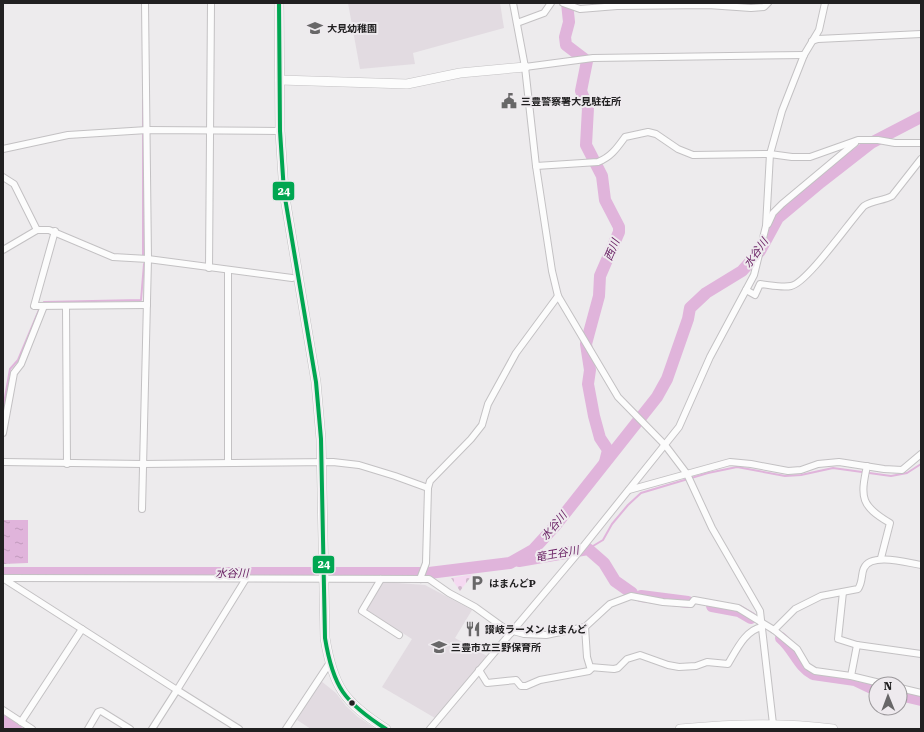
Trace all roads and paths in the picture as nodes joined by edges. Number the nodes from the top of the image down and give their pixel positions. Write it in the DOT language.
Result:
graph roads {
  1 [pos="145,3"];
  2 [pos="211,3"];
  3 [pos="279,3"];
  4 [pos="513,3"];
  5 [pos="551,3"];
  6 [pos="563,3"];
  7 [pos="768,3"];
  8 [pos="825,3"];
  9 [pos="517,23"];
  10 [pos="921,34"];
  11 [pos="812,41"];
  12 [pos="804,55"];
  13 [pos="525,67"];
  14 [pos="280,80"];
  15 [pos="147,130"];
  16 [pos="280,131"];
  17 [pos="210,132"];
  18 [pos="858,140"];
  19 [pos="921,143"];
  20 [pos="3,149"];
  21 [pos="770,154"];
  22 [pos="921,159"];
  23 [pos="536,166"];
  24 [pos="3,177"];
  25 [pos="766,226"];
  26 [pos="36,230"];
  27 [pos="55,231"];
  28 [pos="3,250"];
  29 [pos="148,259"];
  30 [pos="209,268"];
  31 [pos="228,270"];
  32 [pos="292,278"];
  33 [pos="746,290"];
  34 [pos="558,296"];
  35 [pos="147,305"];
  36 [pos="44,306"];
  37 [pos="66,306"];
  38 [pos="3,433"];
  39 [pos="664,445"];
  40 [pos="921,454"];
  41 [pos="3,462"];
  42 [pos="322,462"];
  43 [pos="228,463"];
  44 [pos="67,464"];
  45 [pos="143,464"];
  46 [pos="866,470"];
  47 [pos="688,477"];
  48 [pos="428,488"];
  49 [pos="630,490"];
  50 [pos="142,509"];
  51 [pos="881,558"];
  52 [pos="921,565"];
  53 [pos="247,577"];
  54 [pos="3,578"];
  55 [pos="324,578"];
  56 [pos="381,578"];
  57 [pos="420,579"];
  58 [pos="842,592"];
  59 [pos="762,624"];
  60 [pos="586,627"];
  61 [pos="82,629"];
  62 [pos="774,630"];
  63 [pos="512,632"];
  64 [pos="399,635"];
  65 [pos="857,645"];
  66 [pos="921,654"];
  67 [pos="329,664"];
  68 [pos="592,668"];
  69 [pos="479,670"];
  70 [pos="851,676"];
  71 [pos="868,680"];
  72 [pos="177,690"];
  73 [pos="908,690"];
  74 [pos="921,693"];
  75 [pos="3,710"];
  76 [pos="21,722"];
  77 [pos="774,727"];
  78 [pos="32,729"];
  79 [pos="88,729"];
  80 [pos="130,729"];
  81 [pos="152,729"];
  82 [pos="239,729"];
  83 [pos="286,729"];
  84 [pos="386,729"];
  85 [pos="430,729"];
  86 [pos="680,729"];
  87 [pos="833,729"];
  1 -- 15 [label="street"];
  2 -- 17 [label="street"];
  3 -- 14 [label="main road"];
  4 -- 9 [label="street"];
  5 -- 9 [label="street"];
  6 -- 7 [label="street"];
  8 -- 11 [label="street"];
  9 -- 13 [label="street"];
  10 -- 11 [label="street"];
  11 -- 12 [label="street"];
  12 -- 13 [label="street"];
  12 -- 21 [label="street"];
  13 -- 14 [label="main road"];
  13 -- 23 [label="street"];
  14 -- 16 [label="main road"];
  15 -- 17 [label="street"];
  15 -- 20 [label="street"];
  15 -- 29 [label="street"];
  16 -- 17 [label="street"];
  16 -- 42 [label="main road"];
  17 -- 30 [label="street"];
  18 -- 19 [label="street"];
  18 -- 21 [label="street"];
  18 -- 25 [label="street"];
  21 -- 23 [label="street"];
  21 -- 25 [label="street"];
  22 -- 33 [label="street"];
  23 -- 34 [label="street"];
  24 -- 26 [label="street"];
  25 -- 33 [label="street"];
  26 -- 27 [label="street"];
  26 -- 28 [label="street"];
  27 -- 29 [label="street"];
  27 -- 36 [label="street"];
  29 -- 30 [label="street"];
  29 -- 35 [label="street"];
  30 -- 31 [label="street"];
  31 -- 32 [label="street"];
  31 -- 43 [label="street"];
  33 -- 39 [label="street"];
  34 -- 39 [label="street"];
  34 -- 48 [label="street"];
  35 -- 37 [label="street"];
  35 -- 45 [label="street"];
  36 -- 37 [label="street"];
  36 -- 38 [label="street"];
  37 -- 44 [label="street"];
  39 -- 47 [label="street"];
  39 -- 49 [label="street"];
  40 -- 46 [label="street"];
  41 -- 44 [label="street"];
  42 -- 43 [label="street"];
  42 -- 48 [label="street"];
  42 -- 55 [label="main road"];
  43 -- 45 [label="street"];
  44 -- 45 [label="street"];
  45 -- 50 [label="street"];
  46 -- 47 [label="street"];
  46 -- 51 [label="street"];
  47 -- 49 [label="street"];
  47 -- 59 [label="street"];
  48 -- 57 [label="street"];
  49 -- 63 [label="street"];
  51 -- 52 [label="street"];
  51 -- 58 [label="street"];
  53 -- 54 [label="street"];
  53 -- 55 [label="street"];
  53 -- 72 [label="street"];
  54 -- 61 [label="street"];
  55 -- 56 [label="street"];
  55 -- 67 [label="main road"];
  56 -- 57 [label="street"];
  56 -- 64 [label="street"];
  57 -- 63 [label="street"];
  58 -- 62 [label="street"];
  58 -- 65 [label="street"];
  59 -- 60 [label="street"];
  59 -- 62 [label="street"];
  59 -- 68 [label="street"];
  59 -- 77 [label="street"];
  60 -- 63 [label="street"];
  60 -- 68 [label="street"];
  61 -- 72 [label="street"];
  61 -- 76 [label="street"];
  62 -- 70 [label="street"];
  63 -- 69 [label="street"];
  65 -- 66 [label="street"];
  65 -- 70 [label="street"];
  67 -- 83 [label="street"];
  67 -- 84 [label="main road"];
  68 -- 69 [label="street"];
  69 -- 85 [label="street"];
  70 -- 71 [label="street"];
  72 -- 81 [label="street"];
  72 -- 82 [label="street"];
  73 -- 74 [label="street"];
  75 -- 76 [label="street"];
  76 -- 78 [label="street"];
  77 -- 86 [label="main road"];
  77 -- 87 [label="main road"];
  79 -- 80 [label="street"];
}
